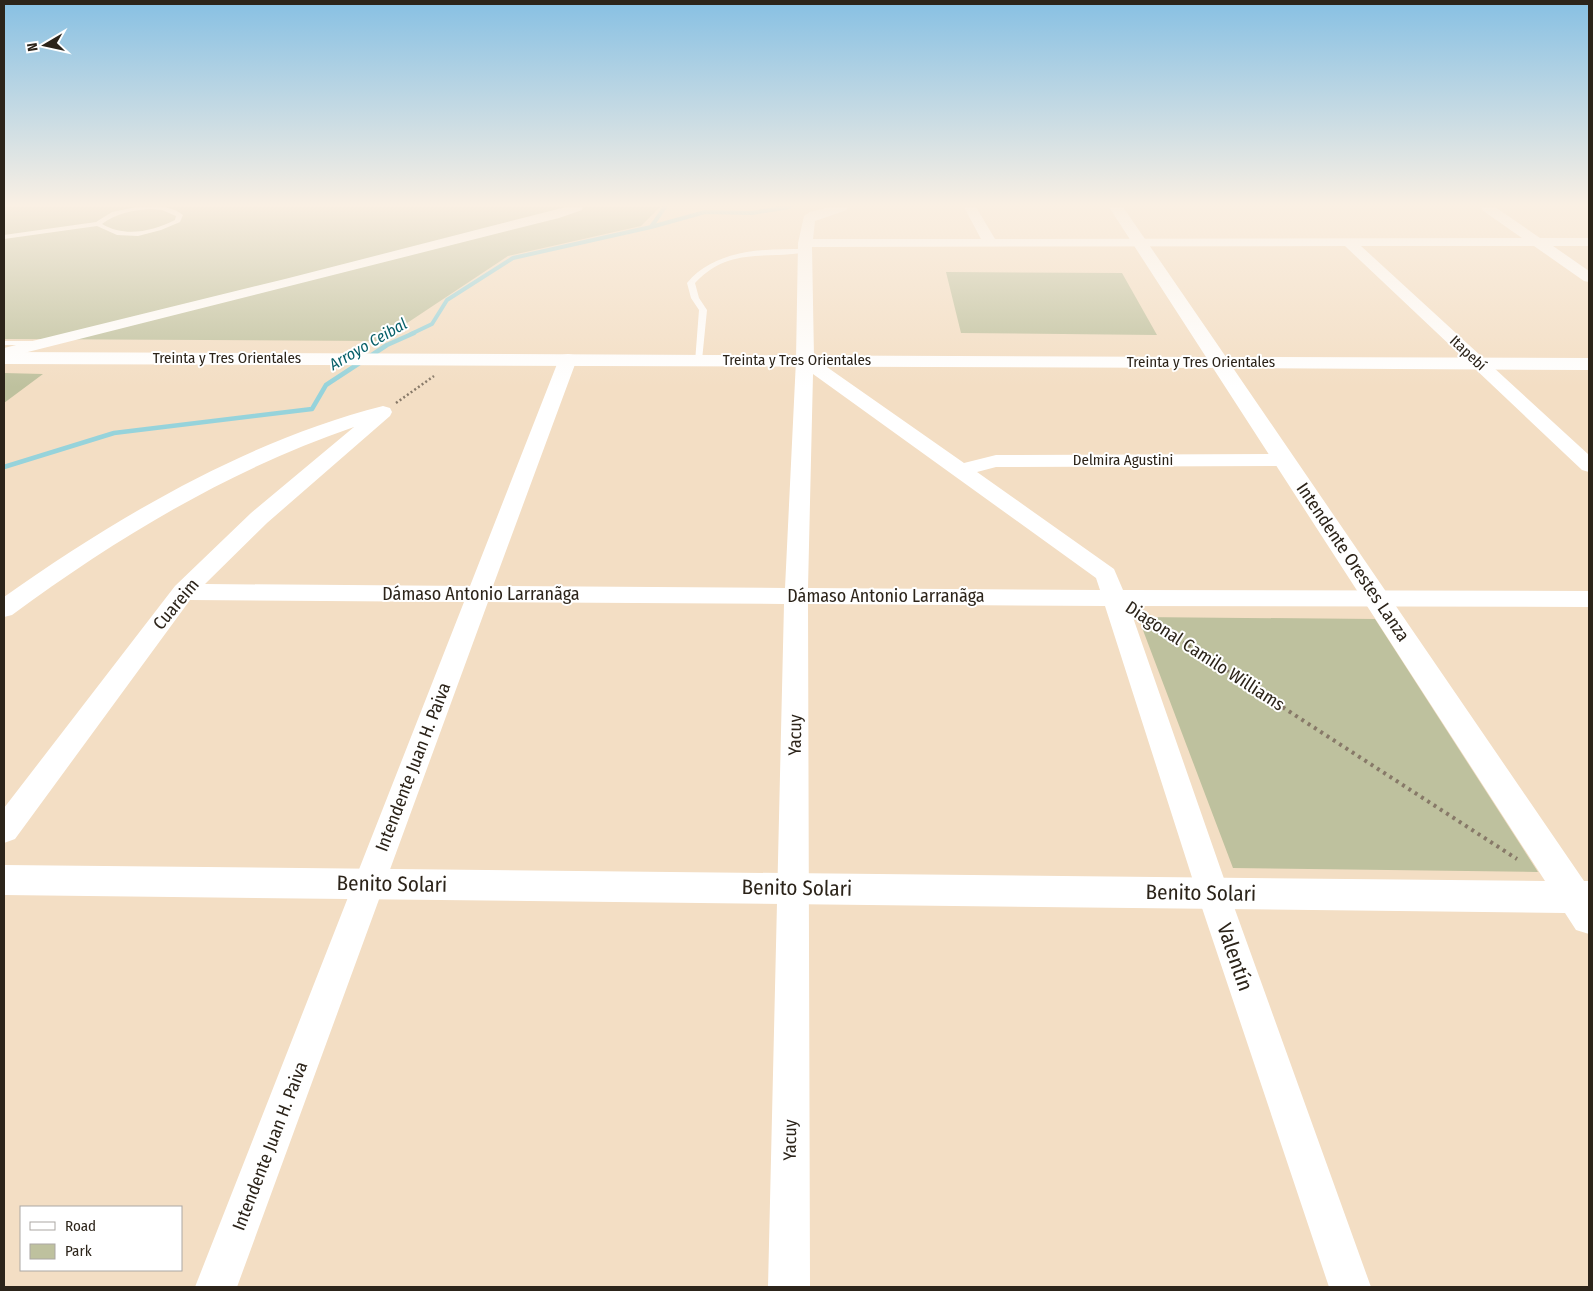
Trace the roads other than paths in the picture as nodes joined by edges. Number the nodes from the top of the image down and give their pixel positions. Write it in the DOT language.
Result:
graph roads {
  1 [pos="353,267"];
  2 [pos="710,267"];
  3 [pos="805,267"];
  4 [pos="1157,267"];
  5 [pos="1375,267"];
  6 [pos="1574,267"];
  7 [pos="1589,278"];
  8 [pos="4,343"];
  9 [pos="40,343"];
  10 [pos="4,353"];
  11 [pos="4,358"];
  12 [pos="568,360"];
  13 [pos="698,360"];
  14 [pos="804,360"];
  15 [pos="1220,362"];
  16 [pos="1479,363"];
  17 [pos="1589,364"];
  18 [pos="1284,460"];
  19 [pos="1589,466"];
  20 [pos="962,470"];
  21 [pos="183,592"];
  22 [pos="479,594"];
  23 [pos="796,595"];
  24 [pos="1115,597"];
  25 [pos="1589,599"];
  26 [pos="1379,600"];
  27 [pos="4,610"];
  28 [pos="4,830"];
  29 [pos="4,880"];
  30 [pos="369,884"];
  31 [pos="793,888"];
  32 [pos="1213,893"];
  33 [pos="1585,904"];
  34 [pos="216,1287"];
  35 [pos="788,1287"];
  36 [pos="1350,1287"];
  1 -- 9 [label="street"];
  2 -- 13 [label="lane"];
  3 -- 14 [label="street, Yacuy"];
  4 -- 15 [label="street, Intendente Orestes Lanza"];
  5 -- 16 [label="street, Itapebí"];
  6 -- 7 [label="street"];
  8 -- 9 [label="lane"];
  9 -- 10 [label="street"];
  11 -- 12 [label="street, Treinta y Tres Orientales"];
  12 -- 13 [label="street, Treinta y Tres Orientales"];
  12 -- 22 [label="street, Intendente Juan H. Paiva"];
  13 -- 14 [label="street, Treinta y Tres Orientales"];
  14 -- 15 [label="street, Treinta y Tres Orientales"];
  14 -- 20 [label="street, Diagonal Camilo Williams"];
  14 -- 23 [label="street, Yacuy"];
  15 -- 16 [label="street, Treinta y Tres Orientales"];
  15 -- 18 [label="street, Intendente Orestes Lanza"];
  16 -- 17 [label="street, Treinta y Tres Orientales"];
  16 -- 19 [label="street, Itapebí"];
  18 -- 20 [label="street, Delmira Agustini"];
  18 -- 26 [label="street, Intendente Orestes Lanza"];
  20 -- 24 [label="street, Diagonal Camilo Williams"];
  21 -- 22 [label="street, Dámaso Antonio Larranãga"];
  21 -- 27 [label="street, Cuareim"];
  21 -- 28 [label="street, Cuareim"];
  22 -- 23 [label="street, Dámaso Antonio Larranãga"];
  22 -- 30 [label="street, Intendente Juan H. Paiva"];
  23 -- 24 [label="street, Dámaso Antonio Larranãga"];
  23 -- 31 [label="street, Yacuy"];
  24 -- 26 [label="street, Dámaso Antonio Larranãga"];
  24 -- 32 [label="street, Valentín"];
  25 -- 26 [label="street, Dámaso Antonio Larranãga"];
  26 -- 33 [label="street, Intendente Orestes Lanza"];
  29 -- 30 [label="street, Benito Solari"];
  30 -- 31 [label="street, Benito Solari"];
  30 -- 34 [label="street, Intendente Juan H. Paiva"];
  31 -- 32 [label="street, Benito Solari"];
  31 -- 35 [label="street, Yacuy"];
  32 -- 33 [label="street, Benito Solari"];
  32 -- 36 [label="street, Valentín"];
}
